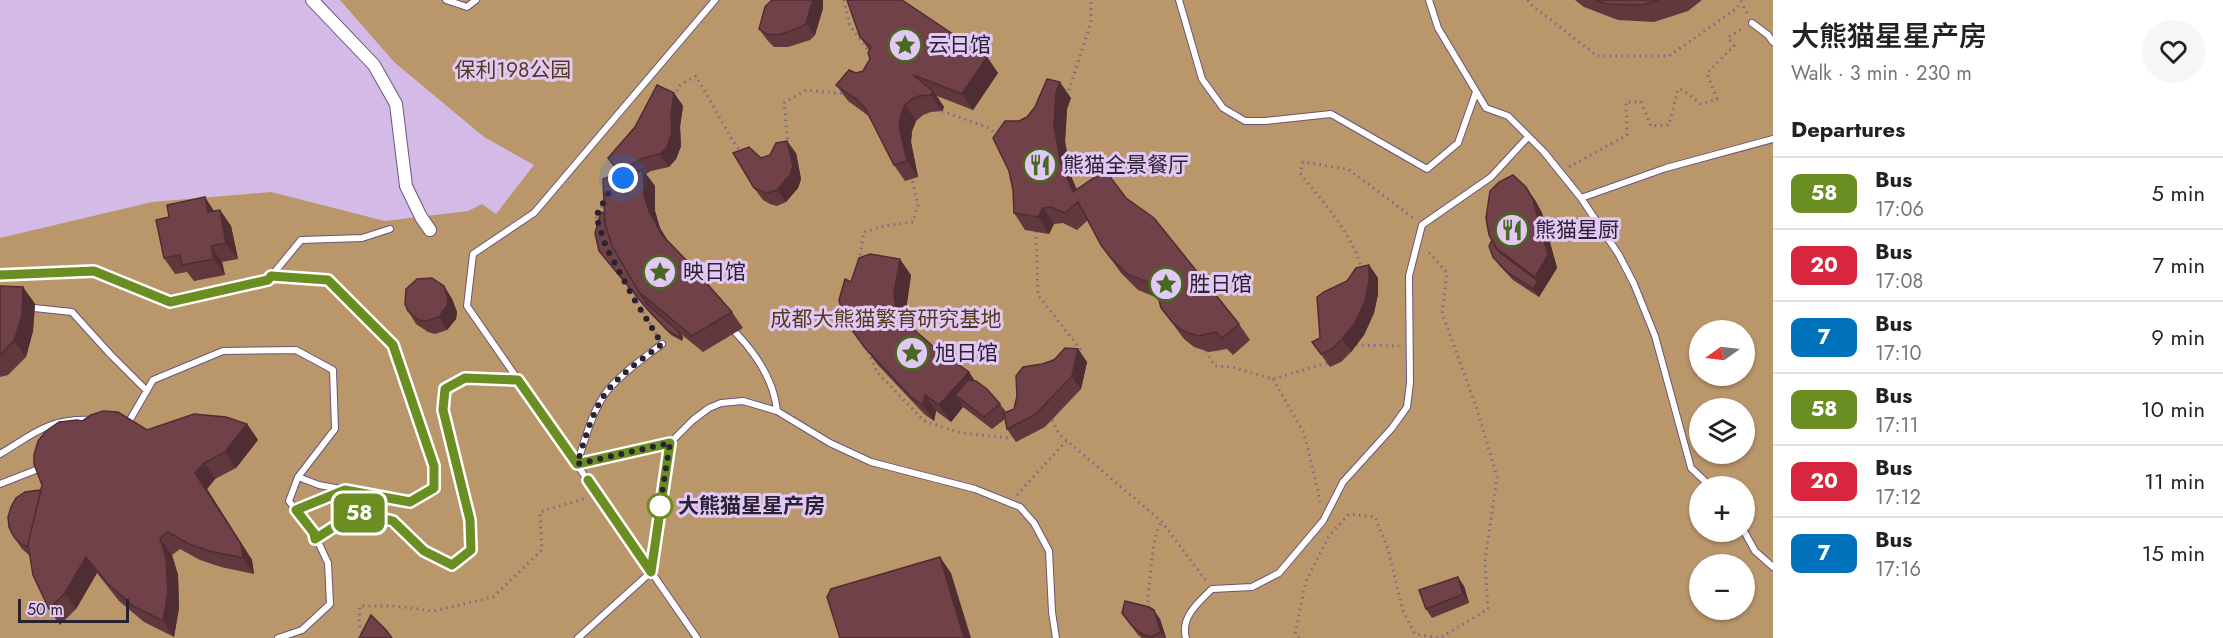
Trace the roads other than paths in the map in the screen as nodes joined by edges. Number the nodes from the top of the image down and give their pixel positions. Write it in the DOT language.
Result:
graph roads {
  1 [pos="312,0"];
  2 [pos="446,0"];
  3 [pos="476,0"];
  4 [pos="715,0"];
  5 [pos="1179,0"];
  6 [pos="1428,0"];
  7 [pos="1752,23"];
  8 [pos="1773,42"];
  9 [pos="1476,92"];
  10 [pos="1528,137"];
  11 [pos="1773,139"];
  12 [pos="1581,198"];
  13 [pos="390,229"];
  14 [pos="430,230"];
  15 [pos="0,275"];
  16 [pos="271,276"];
  17 [pos="34,308"];
  18 [pos="736,333"];
  19 [pos="662,344"];
  20 [pos="518,380"];
  21 [pos="147,391"];
  22 [pos="777,411"];
  23 [pos="98,420"];
  24 [pos="119,420"];
  25 [pos="129,421"];
  26 [pos="125,428"];
  27 [pos="670,443"];
  28 [pos="0,454"];
  29 [pos="577,464"];
  30 [pos="47,466"];
  31 [pos="1699,476"];
  32 [pos="298,477"];
  33 [pos="0,484"];
  34 [pos="345,490"];
  35 [pos="296,510"];
  36 [pos="315,539"];
  37 [pos="1750,542"];
  38 [pos="1773,567"];
  39 [pos="651,572"];
  40 [pos="278,638"];
  41 [pos="578,638"];
  42 [pos="697,638"];
  43 [pos="1056,638"];
  44 [pos="1186,638"];
  1 -- 14 [label="street"];
  2 -- 3 [label="lane"];
  4 -- 20 [label="lane"];
  5 -- 9 [label="lane"];
  6 -- 9 [label="lane"];
  7 -- 8 [label="lane"];
  9 -- 10 [label="lane"];
  10 -- 12 [label="lane"];
  10 -- 44 [label="lane"];
  11 -- 12 [label="lane"];
  12 -- 31 [label="lane"];
  13 -- 16 [label="lane"];
  15 -- 16 [label="lane"];
  16 -- 34 [label="lane"];
  17 -- 21 [label="lane"];
  18 -- 22 [label="lane"];
  19 -- 29 [label="lane"];
  20 -- 29 [label="lane"];
  20 -- 36 [label="lane"];
  21 -- 25 [label="lane"];
  21 -- 32 [label="lane"];
  22 -- 27 [label="lane"];
  22 -- 43 [label="lane"];
  23 -- 28 [label="lane"];
  24 -- 25 [label="lane"];
  25 -- 26 [label="lane"];
  27 -- 29 [label="lane"];
  27 -- 39 [label="lane"];
  29 -- 39 [label="lane"];
  30 -- 33 [label="lane"];
  32 -- 34 [label="lane"];
  32 -- 35 [label="lane"];
  34 -- 35 [label="lane"];
  35 -- 36 [label="lane"];
  36 -- 40 [label="lane"];
  37 -- 38 [label="lane"];
  39 -- 41 [label="lane"];
  39 -- 42 [label="lane"];
}
